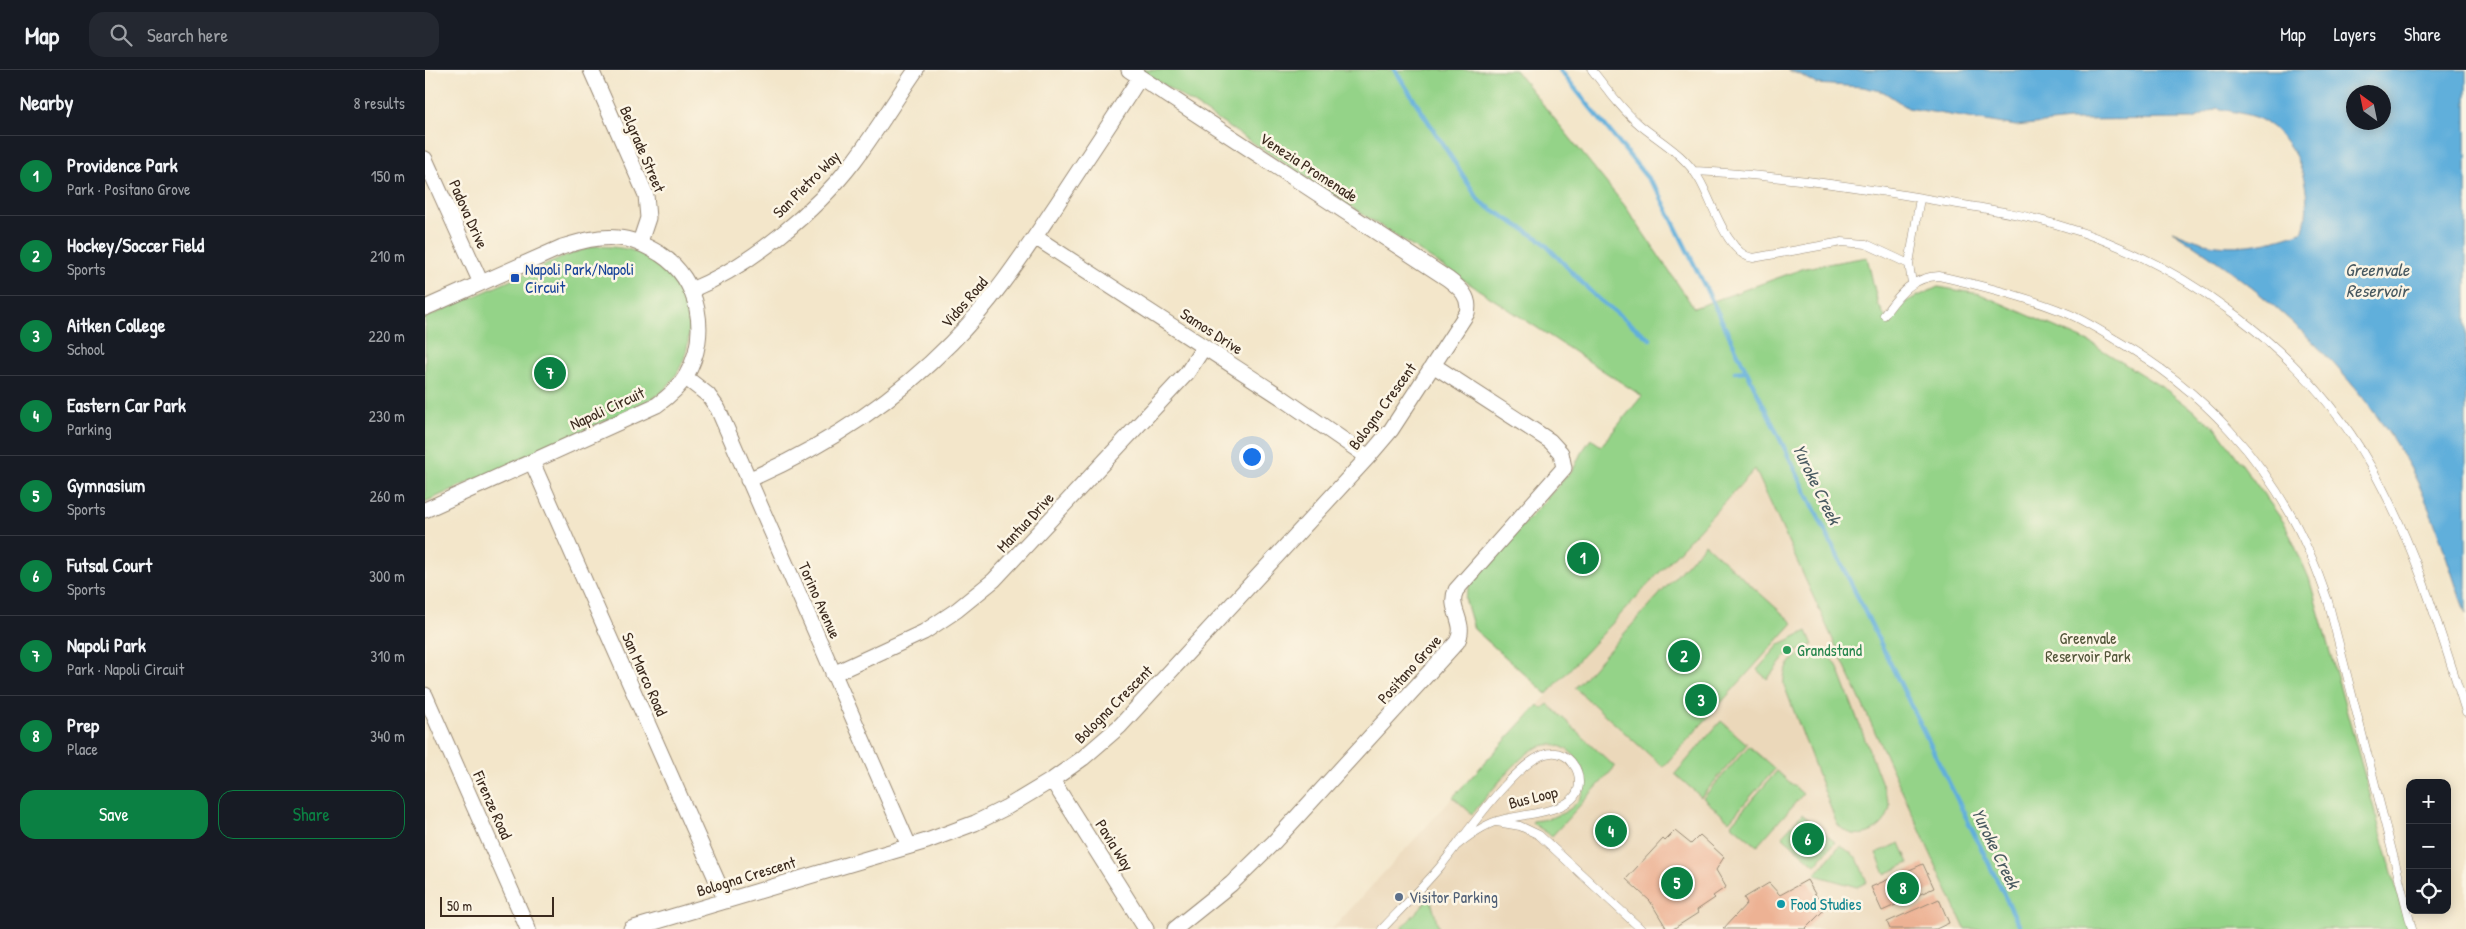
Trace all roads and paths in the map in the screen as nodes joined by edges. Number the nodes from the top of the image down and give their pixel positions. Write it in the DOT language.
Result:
graph roads {
  1 [pos="591,70"];
  2 [pos="916,70"];
  3 [pos="1592,70"];
  4 [pos="1134,74"];
  5 [pos="425,159"];
  6 [pos="1695,171"];
  7 [pos="1920,198"];
  8 [pos="1035,237"];
  9 [pos="640,242"];
  10 [pos="1909,264"];
  11 [pos="481,283"];
  12 [pos="1912,283"];
  13 [pos="691,290"];
  14 [pos="1467,298"];
  15 [pos="425,308"];
  16 [pos="1884,315"];
  17 [pos="1204,347"];
  18 [pos="1433,365"];
  19 [pos="685,377"];
  20 [pos="1368,457"];
  21 [pos="532,462"];
  22 [pos="748,480"];
  23 [pos="425,510"];
  24 [pos="833,674"];
  25 [pos="425,696"];
  26 [pos="2466,712"];
  27 [pos="1052,780"];
  28 [pos="1494,822"];
  29 [pos="909,846"];
  30 [pos="1455,847"];
  31 [pos="726,901"];
  32 [pos="528,929"];
  33 [pos="631,929"];
  34 [pos="1146,929"];
  35 [pos="1175,929"];
  36 [pos="1382,929"];
  37 [pos="1641,929"];
  38 [pos="2412,929"];
  1 -- 9 [label="street, Belgrade Street"];
  2 -- 13 [label="street, San Pietro Way"];
  3 -- 6 [label="lane"];
  4 -- 8 [label="street, Vidos Road"];
  4 -- 14 [label="street, Venezia Promenade"];
  5 -- 11 [label="street, Padova Drive"];
  6 -- 7 [label="lane"];
  6 -- 10 [label="lane"];
  7 -- 10 [label="lane"];
  7 -- 26 [label="lane"];
  8 -- 17 [label="street, Samos Drive"];
  8 -- 22 [label="street, Vidos Road"];
  9 -- 11 [label="street, Napoli Circuit"];
  9 -- 13 [label="street, Napoli Circuit"];
  10 -- 12 [label="lane"];
  11 -- 15 [label="street, Napoli Circuit"];
  12 -- 16 [label="lane"];
  12 -- 38 [label="lane"];
  13 -- 19 [label="street, Napoli Circuit"];
  14 -- 18 [label="street, Bologna Crescent"];
  17 -- 20 [label="street, Samos Drive"];
  17 -- 24 [label="street, Mantua Drive"];
  18 -- 20 [label="street, Bologna Crescent"];
  18 -- 35 [label="street, Positano Grove"];
  19 -- 21 [label="street, Napoli Circuit"];
  19 -- 22 [label="street, Torino Avenue"];
  20 -- 27 [label="street, Bologna Crescent"];
  21 -- 23 [label="street, Napoli Circuit"];
  21 -- 31 [label="street, San Marco Road"];
  22 -- 24 [label="street, Torino Avenue"];
  24 -- 29 [label="street, Torino Avenue"];
  25 -- 32 [label="street, Firenze Road"];
  27 -- 29 [label="street, Bologna Crescent"];
  27 -- 34 [label="street, Pavia Way"];
  28 -- 30 [label="lane, Bus Loop"];
  28 -- 30 [label="lane, Bus Loop"];
  28 -- 37 [label="lane"];
  29 -- 31 [label="street, Bologna Crescent"];
  30 -- 36 [label="lane"];
  31 -- 33 [label="street, Bologna Crescent"];
}
